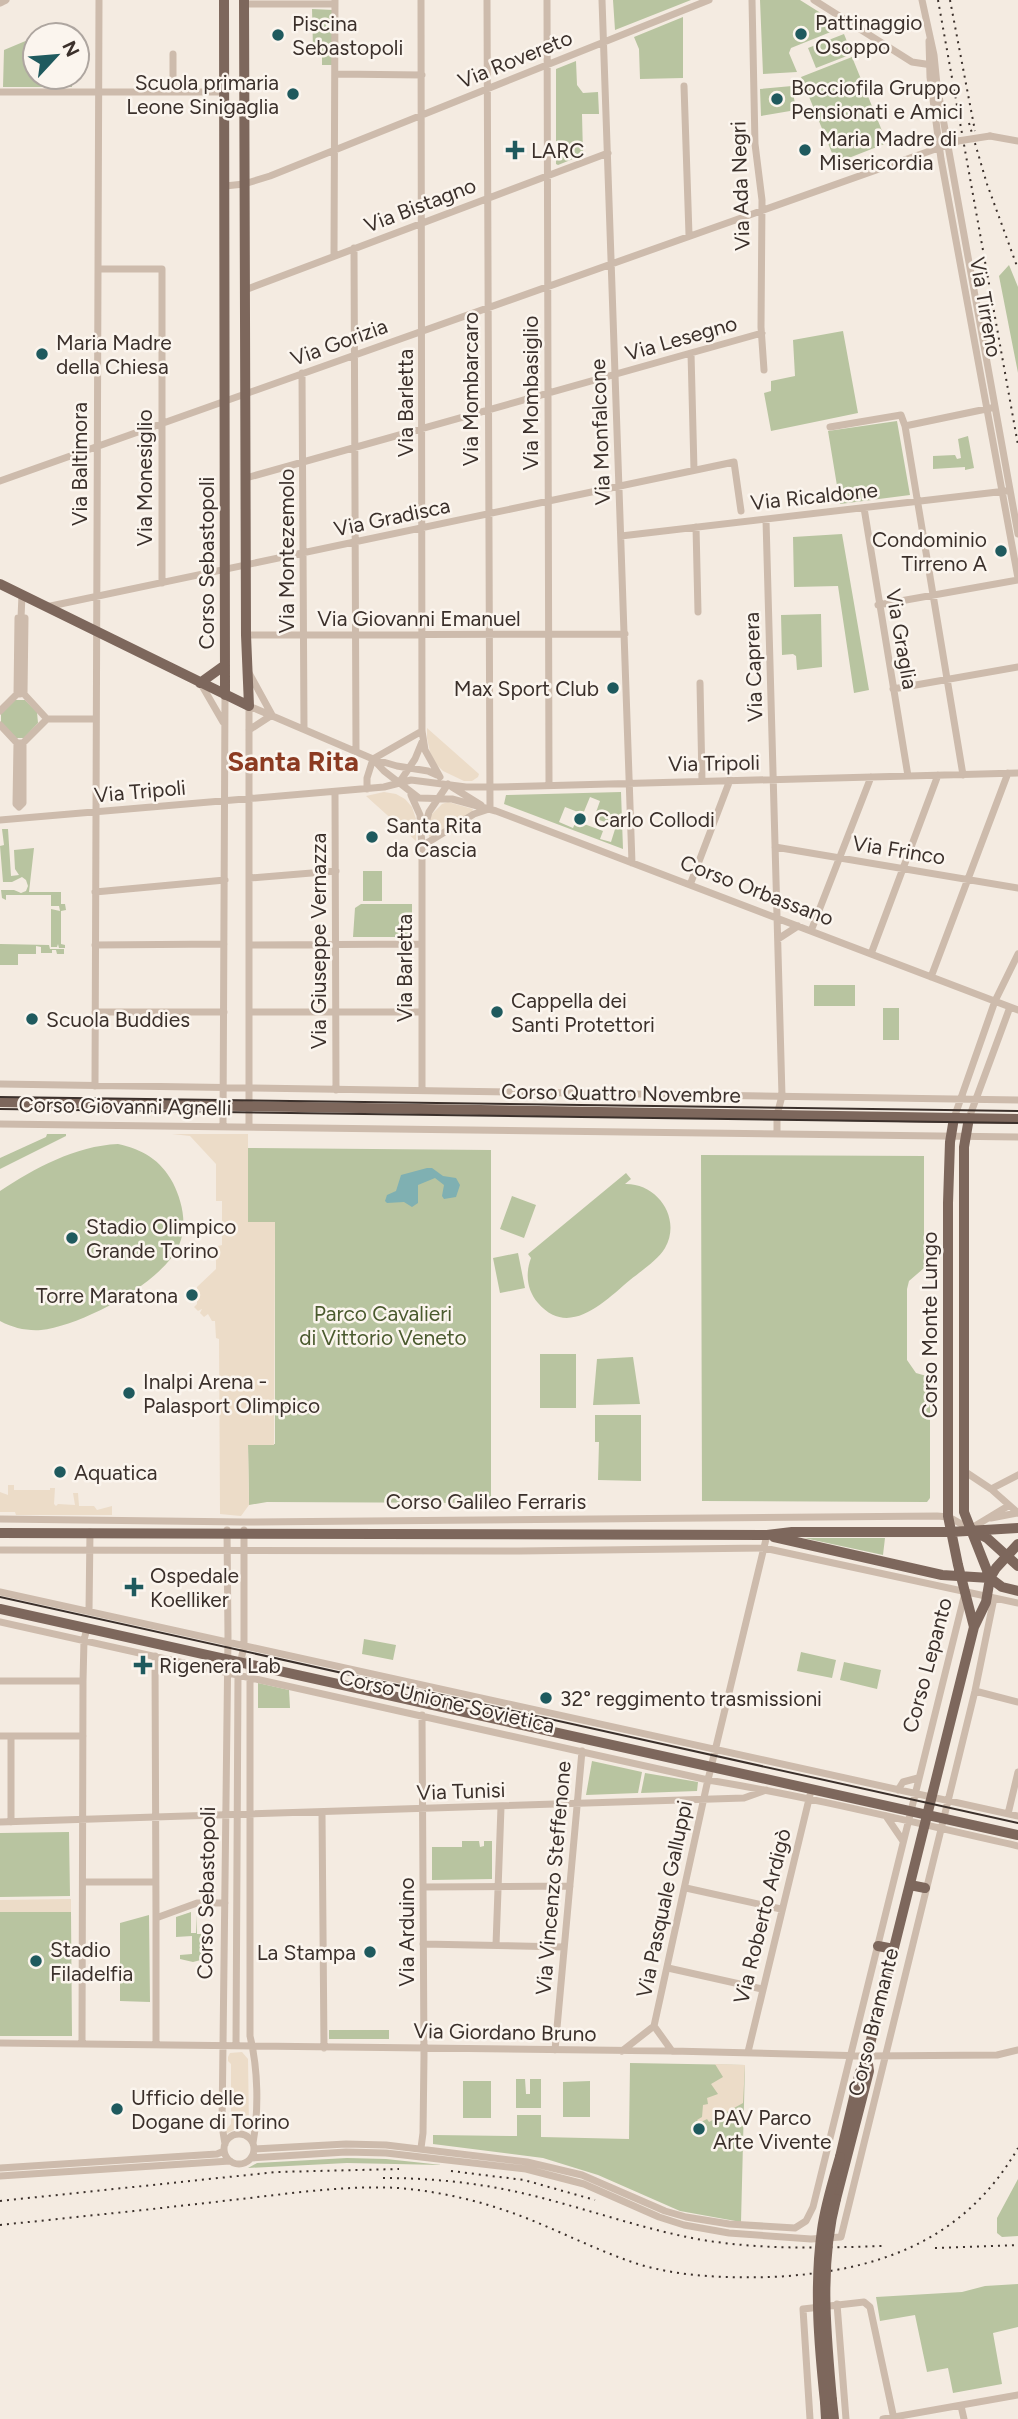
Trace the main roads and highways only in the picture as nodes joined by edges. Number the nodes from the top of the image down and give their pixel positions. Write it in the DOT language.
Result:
graph roads {
  1 [pos="224,0"];
  2 [pos="244,2"];
  3 [pos="0,584"];
  4 [pos="226,665"];
  5 [pos="200,683"];
  6 [pos="225,695"];
  7 [pos="0,1102"];
  8 [pos="223,1106"];
  9 [pos="954,1118"];
  10 [pos="969,1118"];
  11 [pos="1018,1119"];
  12 [pos="1018,1528"];
  13 [pos="970,1529"];
  14 [pos="950,1532"];
  15 [pos="0,1533"];
  16 [pos="767,1535"];
  17 [pos="1018,1544"];
  18 [pos="1006,1556"];
  19 [pos="1018,1566"];
  20 [pos="961,1578"];
  21 [pos="990,1578"];
  22 [pos="1018,1591"];
  23 [pos="965,1592"];
  24 [pos="0,1609"];
  25 [pos="974,1626"];
  26 [pos="926,1820"];
  27 [pos="1018,1835"];
  28 [pos="910,1885"];
  29 [pos="925,1888"];
  30 [pos="878,1946"];
  31 [pos="894,1949"];
  32 [pos="828,2401"];
  33 [pos="826,2419"];
  34 [pos="834,2419"];
  1 -- 4 [label="main road, Corso Sebastopoli"];
  2 -- 6 [label="main road, Corso Sebastopoli"];
  3 -- 5 [label="main road"];
  4 -- 5 [label="main road"];
  4 -- 6 [label="main road, Corso Sebastopoli"];
  5 -- 6 [label="main road"];
  7 -- 8 [label="main road, Corso Giovanni Agnelli"];
  8 -- 9 [label="main road, Corso Quattro Novembre"];
  9 -- 10 [label="main road, Corso Quattro Novembre"];
  9 -- 14 [label="main road, Corso Monte Lungo"];
  10 -- 11 [label="main road, Corso Quattro Novembre"];
  10 -- 13 [label="main road, Corso Monte Lungo"];
  12 -- 13 [label="main road, Corso Galileo Ferraris"];
  13 -- 14 [label="main road, Corso Galileo Ferraris"];
  13 -- 18 [label="main road"];
  13 -- 21 [label="main road, Corso Monte Lungo"];
  14 -- 16 [label="main road, Corso Galileo Ferraris"];
  14 -- 20 [label="main road, Corso Monte Lungo"];
  15 -- 16 [label="main road, Corso Galileo Ferraris"];
  16 -- 20 [label="main road, Corso Galileo Ferraris"];
  17 -- 18 [label="main road"];
  18 -- 19 [label="main road"];
  18 -- 21 [label="main road"];
  20 -- 21 [label="main road, Corso Galileo Ferraris"];
  20 -- 23 [label="main road, Corso Monte Lungo"];
  21 -- 22 [label="main road"];
  21 -- 25 [label="main road, Corso Lepanto"];
  23 -- 25 [label="main road, Corso Lepanto"];
  24 -- 26 [label="main road, Corso Unione Sovietica"];
  25 -- 26 [label="main road, Corso Lepanto"];
  26 -- 27 [label="main road, Corso Unione Sovietica"];
  26 -- 28 [label="main road, Corso Bramante"];
  28 -- 29 [label="main road"];
  28 -- 31 [label="main road, Corso Bramante"];
  30 -- 31 [label="main road"];
  31 -- 32 [label="main road, Corso Bramante, bridge"];
  32 -- 33 [label="main road, Corso Bramante"];
  32 -- 34 [label="main road, Corso Bramante"];
}
